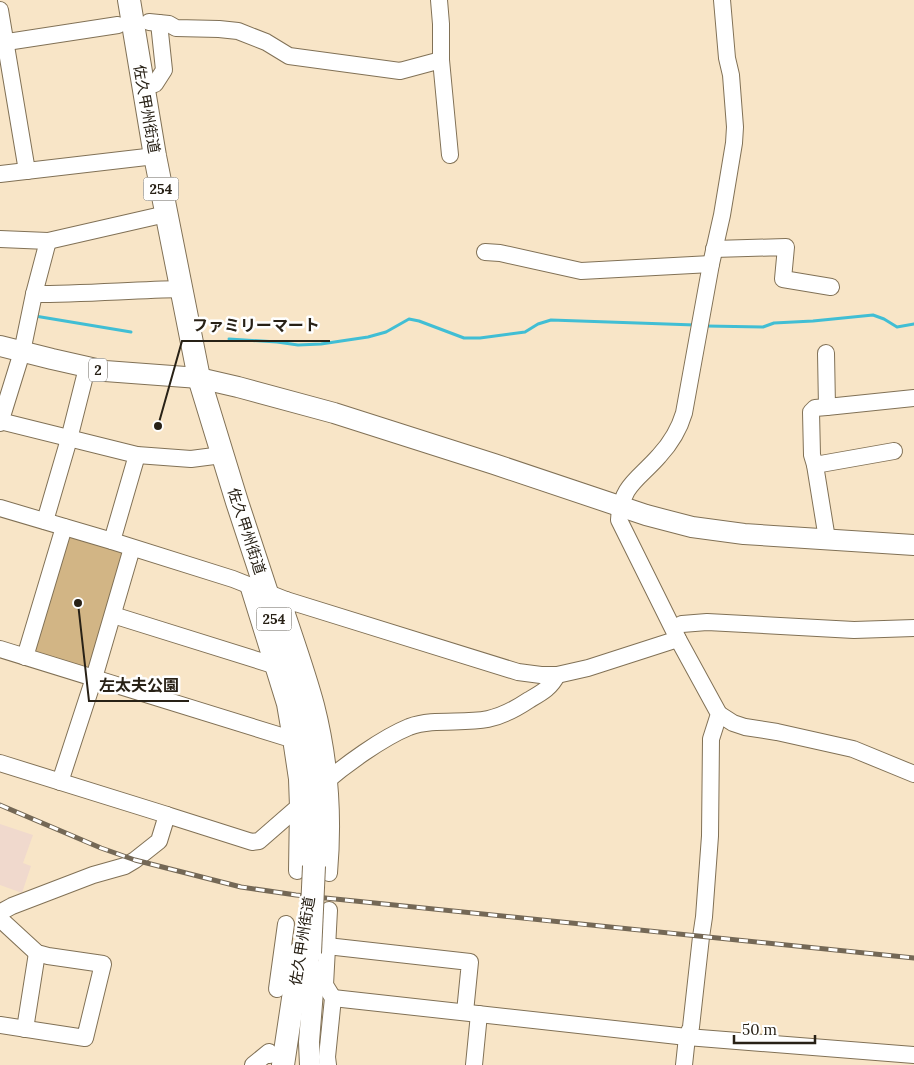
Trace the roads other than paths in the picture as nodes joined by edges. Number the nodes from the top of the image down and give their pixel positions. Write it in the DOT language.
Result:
graph roads {
  1 [pos="129,0"];
  2 [pos="439,0"];
  3 [pos="722,0"];
  4 [pos="0,10"];
  5 [pos="118,25"];
  6 [pos="3,42"];
  7 [pos="442,60"];
  8 [pos="143,86"];
  9 [pos="450,155"];
  10 [pos="155,156"];
  11 [pos="27,171"];
  12 [pos="0,174"];
  13 [pos="166,214"];
  14 [pos="0,239"];
  15 [pos="48,241"];
  16 [pos="485,252"];
  17 [pos="713,256"];
  18 [pos="831,287"];
  19 [pos="181,289"];
  20 [pos="34,294"];
  21 [pos="0,346"];
  22 [pos="22,352"];
  23 [pos="826,353"];
  24 [pos="87,368"];
  25 [pos="199,378"];
  26 [pos="914,398"];
  27 [pos="827,407"];
  28 [pos="0,422"];
  29 [pos="69,439"];
  30 [pos="894,451"];
  31 [pos="222,454"];
  32 [pos="137,455"];
  33 [pos="815,465"];
  34 [pos="620,507"];
  35 [pos="0,508"];
  36 [pos="45,521"];
  37 [pos="64,527"];
  38 [pos="827,539"];
  39 [pos="112,541"];
  40 [pos="914,545"];
  41 [pos="132,548"];
  42 [pos="267,593"];
  43 [pos="113,615"];
  44 [pos="914,628"];
  45 [pos="676,634"];
  46 [pos="0,649"];
  47 [pos="25,657"];
  48 [pos="273,665"];
  49 [pos="557,675"];
  50 [pos="94,678"];
  51 [pos="719,714"];
  52 [pos="291,739"];
  53 [pos="0,763"];
  54 [pos="914,774"];
  55 [pos="327,781"];
  56 [pos="60,782"];
  57 [pos="301,805"];
  58 [pos="167,815"];
  59 [pos="313,870"];
  60 [pos="329,910"];
  61 [pos="0,915"];
  62 [pos="0,919"];
  63 [pos="286,924"];
  64 [pos="38,953"];
  65 [pos="312,954"];
  66 [pos="277,989"];
  67 [pos="333,998"];
  68 [pos="472,1013"];
  69 [pos="0,1025"];
  70 [pos="25,1029"];
  71 [pos="687,1036"];
  72 [pos="914,1055"];
  73 [pos="277,1060"];
  74 [pos="315,1064"];
  75 [pos="253,1065"];
  76 [pos="474,1065"];
  77 [pos="684,1065"];
  1 -- 8 [label="highway, 佐久甲州街道 / 254"];
  2 -- 7 [label="street"];
  3 -- 17 [label="street"];
  4 -- 6 [label="street"];
  5 -- 6 [label="street"];
  6 -- 11 [label="street"];
  7 -- 8 [label="street"];
  7 -- 9 [label="street"];
  8 -- 10 [label="highway, 佐久甲州街道 / 254"];
  10 -- 11 [label="street"];
  10 -- 13 [label="highway, 佐久甲州街道 / 254"];
  11 -- 12 [label="street"];
  13 -- 15 [label="street"];
  13 -- 19 [label="highway, 佐久甲州街道 / 254"];
  14 -- 15 [label="street"];
  15 -- 20 [label="street"];
  16 -- 17 [label="street"];
  17 -- 18 [label="street"];
  17 -- 34 [label="street"];
  19 -- 20 [label="street"];
  19 -- 25 [label="highway, 佐久甲州街道 / 254"];
  20 -- 22 [label="street"];
  21 -- 22 [label="main road, 2"];
  22 -- 24 [label="main road, 2"];
  22 -- 28 [label="street"];
  23 -- 27 [label="street"];
  24 -- 25 [label="main road, 2"];
  24 -- 29 [label="street"];
  25 -- 31 [label="highway, 佐久甲州街道 / 254"];
  25 -- 34 [label="main road"];
  26 -- 27 [label="street"];
  27 -- 33 [label="street"];
  28 -- 29 [label="street"];
  29 -- 32 [label="street"];
  29 -- 36 [label="street"];
  30 -- 33 [label="street"];
  31 -- 32 [label="street"];
  31 -- 42 [label="highway, 佐久甲州街道 / 254"];
  32 -- 39 [label="street"];
  33 -- 38 [label="street"];
  34 -- 38 [label="main road"];
  34 -- 45 [label="street"];
  35 -- 36 [label="street"];
  36 -- 37 [label="street"];
  37 -- 39 [label="street"];
  37 -- 47 [label="street"];
  38 -- 40 [label="main road"];
  39 -- 41 [label="street"];
  41 -- 42 [label="street"];
  41 -- 43 [label="street"];
  42 -- 48 [label="street"];
  42 -- 49 [label="street"];
  42 -- 55 [label="street"];
  42 -- 59 [label="highway, 佐久甲州街道 / 254"];
  43 -- 48 [label="street"];
  43 -- 50 [label="street"];
  44 -- 45 [label="street"];
  45 -- 49 [label="street"];
  45 -- 51 [label="street"];
  46 -- 47 [label="street"];
  47 -- 50 [label="street"];
  48 -- 52 [label="street"];
  49 -- 55 [label="street"];
  50 -- 52 [label="street"];
  50 -- 56 [label="street"];
  51 -- 54 [label="street"];
  51 -- 71 [label="street"];
  52 -- 57 [label="street"];
  53 -- 56 [label="street"];
  55 -- 59 [label="street"];
  56 -- 58 [label="street"];
  57 -- 58 [label="street"];
  57 -- 59 [label="street"];
  58 -- 61 [label="street"];
  59 -- 65 [label="highway, 佐久甲州街道 / 254, bridge"];
  60 -- 65 [label="street"];
  62 -- 64 [label="street"];
  63 -- 66 [label="street"];
  64 -- 70 [label="street"];
  64 -- 70 [label="street"];
  65 -- 67 [label="street"];
  65 -- 68 [label="street"];
  65 -- 73 [label="highway, 佐久甲州街道 / 254"];
  65 -- 74 [label="highway, 254"];
  67 -- 68 [label="street"];
  67 -- 74 [label="street"];
  68 -- 71 [label="street"];
  68 -- 76 [label="street"];
  69 -- 70 [label="street"];
  71 -- 72 [label="street"];
  71 -- 77 [label="street"];
  73 -- 75 [label="street"];
}
